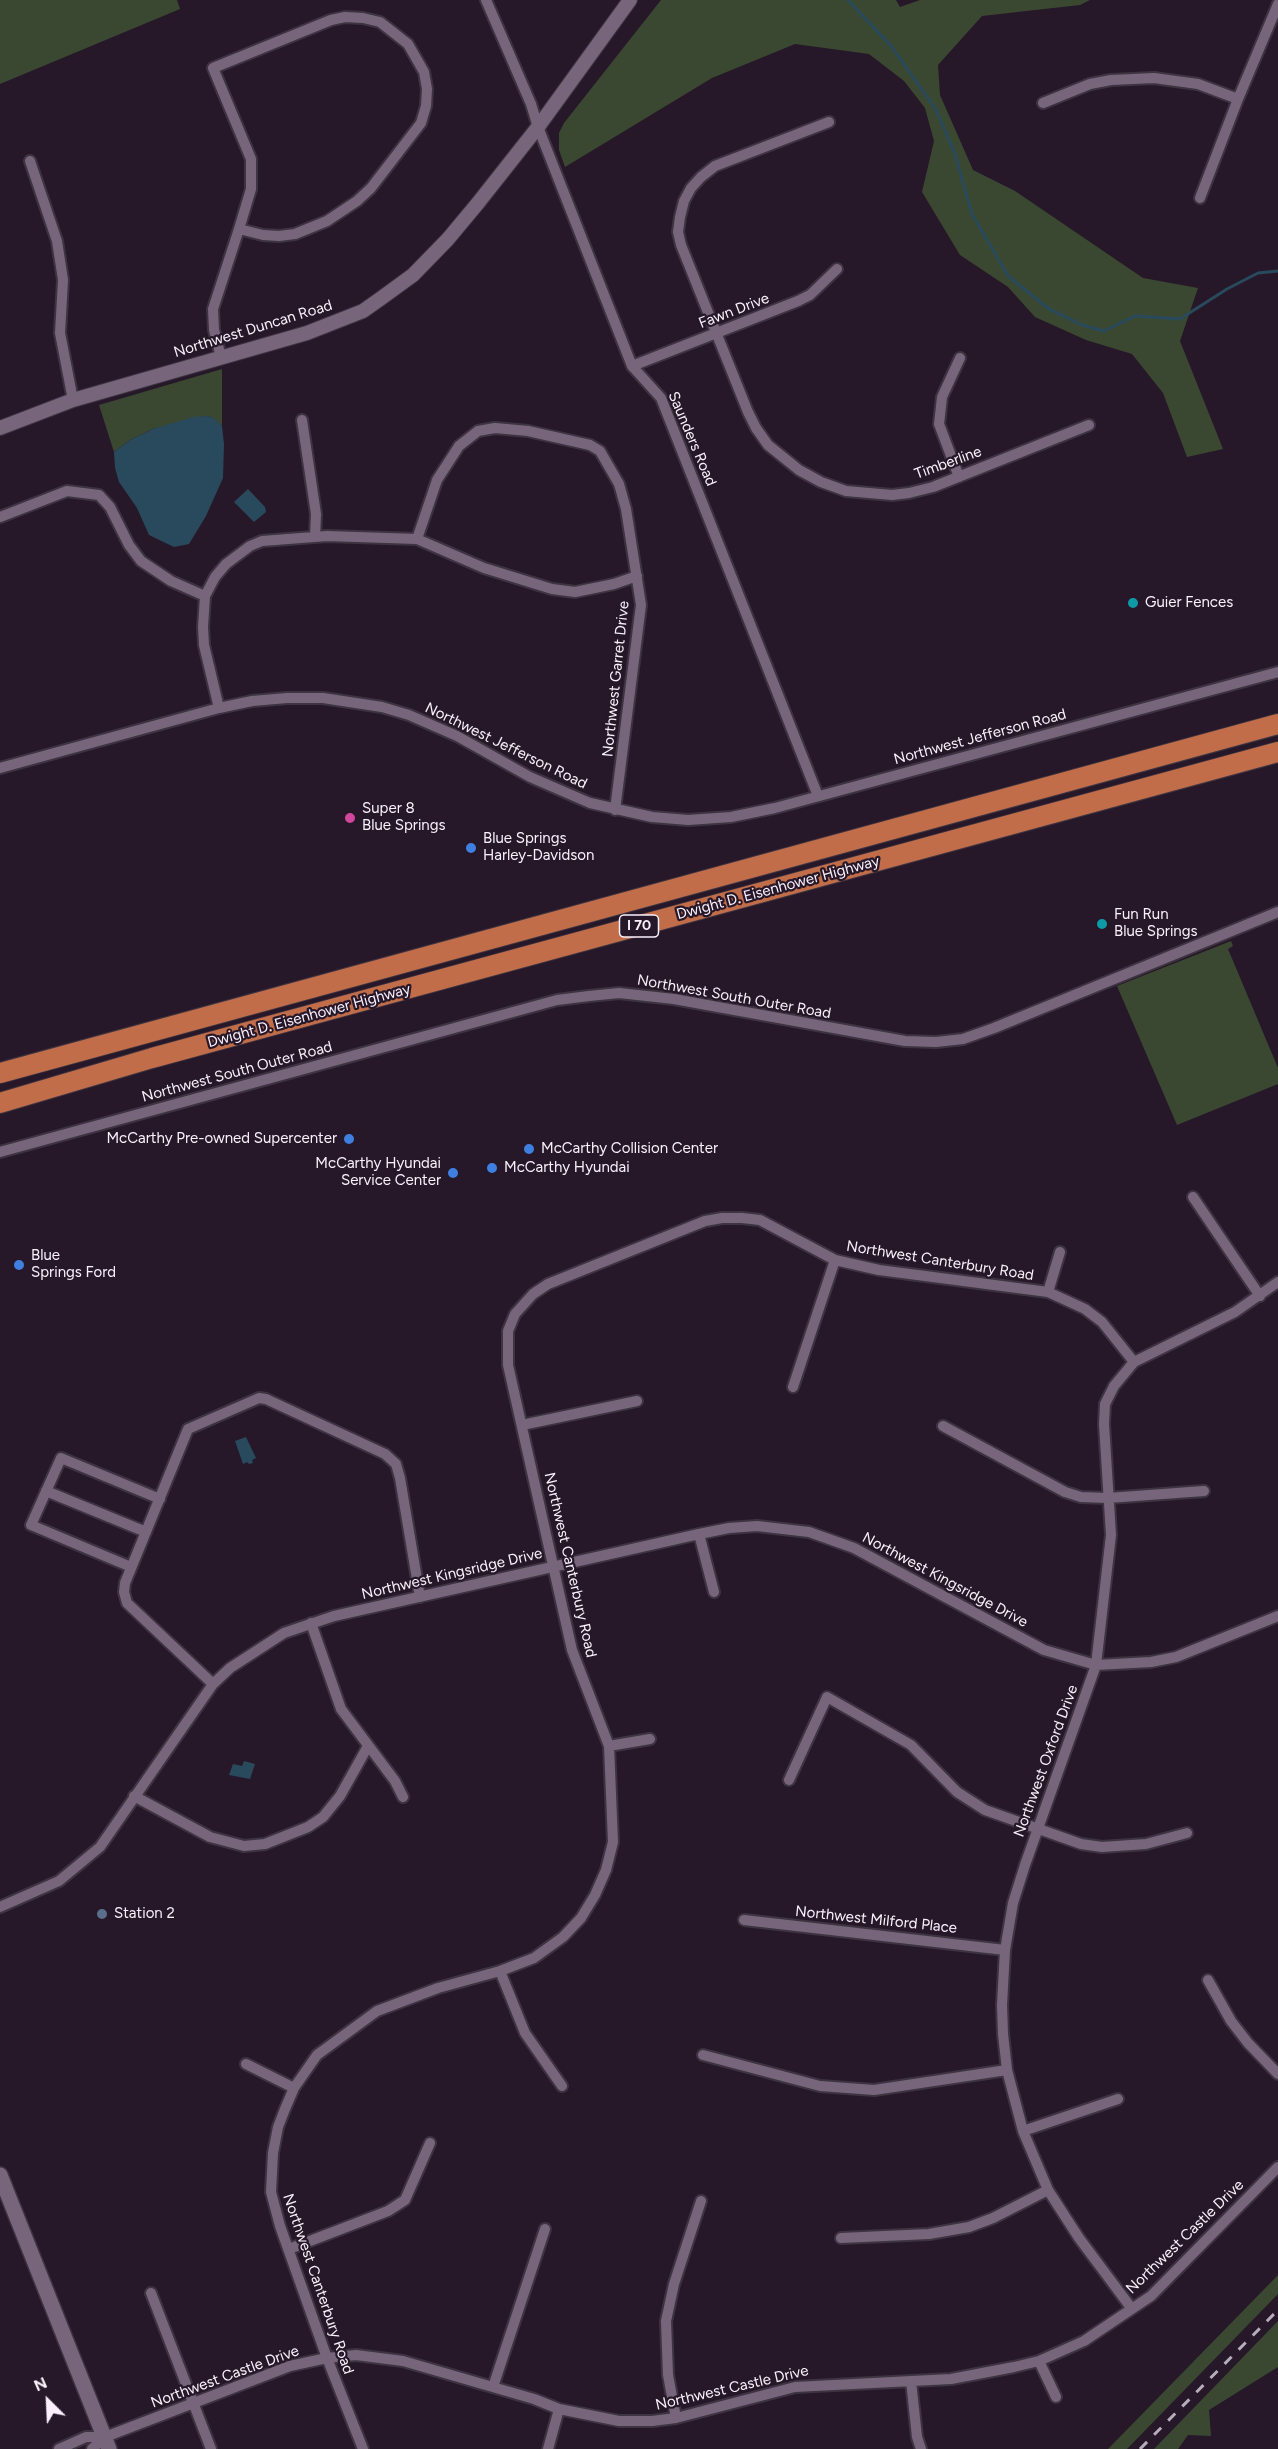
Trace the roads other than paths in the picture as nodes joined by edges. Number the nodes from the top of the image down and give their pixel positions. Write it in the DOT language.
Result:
graph roads {
  1 [pos="486,0"];
  2 [pos="630,0"];
  3 [pos="1278,4"];
  4 [pos="1238,99"];
  5 [pos="1043,103"];
  6 [pos="829,122"];
  7 [pos="538,128"];
  8 [pos="30,160"];
  9 [pos="1200,198"];
  10 [pos="239,229"];
  11 [pos="837,269"];
  12 [pos="716,333"];
  13 [pos="221,357"];
  14 [pos="960,358"];
  15 [pos="632,366"];
  16 [pos="73,400"];
  17 [pos="302,420"];
  18 [pos="1089,425"];
  19 [pos="0,428"];
  20 [pos="959,477"];
  21 [pos="0,517"];
  22 [pos="315,537"];
  23 [pos="417,539"];
  24 [pos="637,576"];
  25 [pos="205,596"];
  26 [pos="1278,672"];
  27 [pos="219,708"];
  28 [pos="1278,724"];
  29 [pos="1278,752"];
  30 [pos="0,768"];
  31 [pos="818,796"];
  32 [pos="615,810"];
  33 [pos="1278,912"];
  34 [pos="0,1073"];
  35 [pos="0,1103"];
  36 [pos="0,1152"];
  37 [pos="1193,1197"];
  38 [pos="1060,1252"];
  39 [pos="835,1260"];
  40 [pos="1278,1282"];
  41 [pos="1048,1292"];
  42 [pos="1260,1296"];
  43 [pos="1134,1362"];
  44 [pos="793,1387"];
  45 [pos="637,1401"];
  46 [pos="522,1425"];
  47 [pos="943,1426"];
  48 [pos="46,1491"];
  49 [pos="1204,1491"];
  50 [pos="1108,1498"];
  51 [pos="160,1499"];
  52 [pos="146,1532"];
  53 [pos="699,1534"];
  54 [pos="554,1566"];
  55 [pos="131,1567"];
  56 [pos="714,1592"];
  57 [pos="420,1597"];
  58 [pos="1278,1616"];
  59 [pos="311,1623"];
  60 [pos="1096,1665"];
  61 [pos="213,1684"];
  62 [pos="650,1738"];
  63 [pos="368,1746"];
  64 [pos="609,1746"];
  65 [pos="789,1780"];
  66 [pos="134,1796"];
  67 [pos="403,1797"];
  68 [pos="1038,1829"];
  69 [pos="1187,1833"];
  70 [pos="0,1907"];
  71 [pos="744,1920"];
  72 [pos="1005,1950"];
  73 [pos="500,1971"];
  74 [pos="1208,1980"];
  75 [pos="703,2055"];
  76 [pos="246,2064"];
  77 [pos="1007,2070"];
  78 [pos="1278,2074"];
  79 [pos="562,2086"];
  80 [pos="294,2088"];
  81 [pos="1118,2099"];
  82 [pos="1023,2131"];
  83 [pos="430,2144"];
  84 [pos="1278,2167"];
  85 [pos="0,2175"];
  86 [pos="1048,2190"];
  87 [pos="701,2200"];
  88 [pos="545,2229"];
  89 [pos="841,2238"];
  90 [pos="289,2249"];
  91 [pos="151,2294"];
  92 [pos="1132,2309"];
  93 [pos="327,2358"];
  94 [pos="1039,2361"];
  95 [pos="911,2381"];
  96 [pos="493,2387"];
  97 [pos="1056,2397"];
  98 [pos="192,2405"];
  99 [pos="559,2409"];
  100 [pos="676,2418"];
  101 [pos="107,2443"];
  102 [pos="59,2449"];
  103 [pos="93,2449"];
  104 [pos="211,2449"];
  105 [pos="363,2449"];
  106 [pos="548,2449"];
  107 [pos="921,2449"];
  1 -- 7 [label="street, Saunders Road"];
  2 -- 7 [label="street, Northwest Duncan Road"];
  3 -- 4 [label="street"];
  4 -- 5 [label="street"];
  4 -- 9 [label="street"];
  6 -- 12 [label="street, Timberline"];
  7 -- 13 [label="street, Northwest Duncan Road"];
  7 -- 15 [label="street, Saunders Road"];
  8 -- 16 [label="street"];
  10 -- 10 [label="street"];
  10 -- 13 [label="street"];
  11 -- 12 [label="street, Fawn Drive"];
  12 -- 15 [label="street, Fawn Drive"];
  12 -- 20 [label="street, Timberline"];
  13 -- 16 [label="street, Northwest Duncan Road"];
  14 -- 20 [label="street"];
  15 -- 31 [label="street, Saunders Road"];
  16 -- 19 [label="street, Northwest Duncan Road"];
  17 -- 22 [label="street"];
  18 -- 20 [label="street, Timberline"];
  21 -- 25 [label="street"];
  22 -- 23 [label="street"];
  22 -- 25 [label="street"];
  23 -- 24 [label="street"];
  23 -- 24 [label="street, Northwest Garret Drive"];
  24 -- 32 [label="street, Northwest Garret Drive"];
  25 -- 27 [label="street"];
  26 -- 31 [label="street, Northwest Jefferson Road"];
  27 -- 30 [label="street, Northwest Jefferson Road"];
  27 -- 32 [label="street, Northwest Jefferson Road"];
  28 -- 34 [label="highway, Dwight D. Eisenhower Highway / I 70"];
  29 -- 35 [label="highway, Dwight D. Eisenhower Highway / I 70"];
  31 -- 32 [label="street, Northwest Jefferson Road"];
  33 -- 36 [label="street, Northwest South Outer Road"];
  37 -- 42 [label="street"];
  38 -- 41 [label="street"];
  39 -- 41 [label="street, Northwest Canterbury Road"];
  39 -- 44 [label="street"];
  39 -- 46 [label="street, Northwest Canterbury Road"];
  40 -- 42 [label="street, Northwest Oxford Drive"];
  41 -- 43 [label="street, Northwest Canterbury Road"];
  42 -- 43 [label="street, Northwest Oxford Drive"];
  43 -- 50 [label="street, Northwest Oxford Drive"];
  45 -- 46 [label="street"];
  46 -- 54 [label="street, Northwest Canterbury Road"];
  47 -- 50 [label="street"];
  48 -- 51 [label="street"];
  48 -- 52 [label="street"];
  48 -- 55 [label="street"];
  49 -- 50 [label="street"];
  50 -- 60 [label="street, Northwest Oxford Drive"];
  51 -- 52 [label="street"];
  51 -- 57 [label="street"];
  52 -- 55 [label="street"];
  53 -- 54 [label="street, Northwest Kingsridge Drive"];
  53 -- 56 [label="street"];
  53 -- 60 [label="street, Northwest Kingsridge Drive"];
  54 -- 57 [label="street, Northwest Kingsridge Drive"];
  54 -- 64 [label="street, Northwest Canterbury Road"];
  55 -- 61 [label="street"];
  57 -- 59 [label="street, Northwest Kingsridge Drive"];
  58 -- 60 [label="street, Northwest Kingsridge Drive"];
  59 -- 61 [label="street, Northwest Kingsridge Drive"];
  59 -- 63 [label="street"];
  60 -- 68 [label="street, Northwest Oxford Drive"];
  61 -- 66 [label="street, Northwest Kingsridge Drive"];
  62 -- 64 [label="street"];
  63 -- 66 [label="street"];
  63 -- 67 [label="street"];
  64 -- 73 [label="street, Northwest Canterbury Road"];
  65 -- 68 [label="street"];
  66 -- 70 [label="street, Northwest Kingsridge Drive"];
  68 -- 69 [label="street"];
  68 -- 72 [label="street, Northwest Oxford Drive"];
  71 -- 72 [label="street, Northwest Milford Place"];
  72 -- 77 [label="street, Northwest Oxford Drive"];
  73 -- 79 [label="street"];
  73 -- 80 [label="street, Northwest Canterbury Road"];
  74 -- 78 [label="street"];
  75 -- 77 [label="street"];
  76 -- 80 [label="street"];
  77 -- 82 [label="street, Northwest Oxford Drive"];
  80 -- 90 [label="street, Northwest Canterbury Road"];
  81 -- 82 [label="street"];
  82 -- 86 [label="street, Northwest Oxford Drive"];
  83 -- 90 [label="street"];
  84 -- 92 [label="street, Northwest Castle Drive"];
  85 -- 101 [label="main road"];
  86 -- 89 [label="street"];
  86 -- 92 [label="street, Northwest Oxford Drive"];
  87 -- 100 [label="street"];
  88 -- 96 [label="street"];
  90 -- 93 [label="street, Northwest Canterbury Road"];
  91 -- 98 [label="street"];
  92 -- 94 [label="street, Northwest Castle Drive"];
  93 -- 96 [label="street, Northwest Castle Drive"];
  93 -- 98 [label="street, Northwest Castle Drive"];
  93 -- 105 [label="street, Northwest Canterbury Road"];
  94 -- 95 [label="street, Northwest Castle Drive"];
  94 -- 97 [label="street"];
  95 -- 100 [label="street, Northwest Castle Drive"];
  95 -- 107 [label="street"];
  96 -- 99 [label="street, Northwest Castle Drive"];
  98 -- 101 [label="street, Northwest Castle Drive"];
  98 -- 104 [label="street"];
  99 -- 100 [label="street, Northwest Castle Drive"];
  99 -- 106 [label="street"];
  101 -- 102 [label="street"];
  101 -- 103 [label="street"];
}
